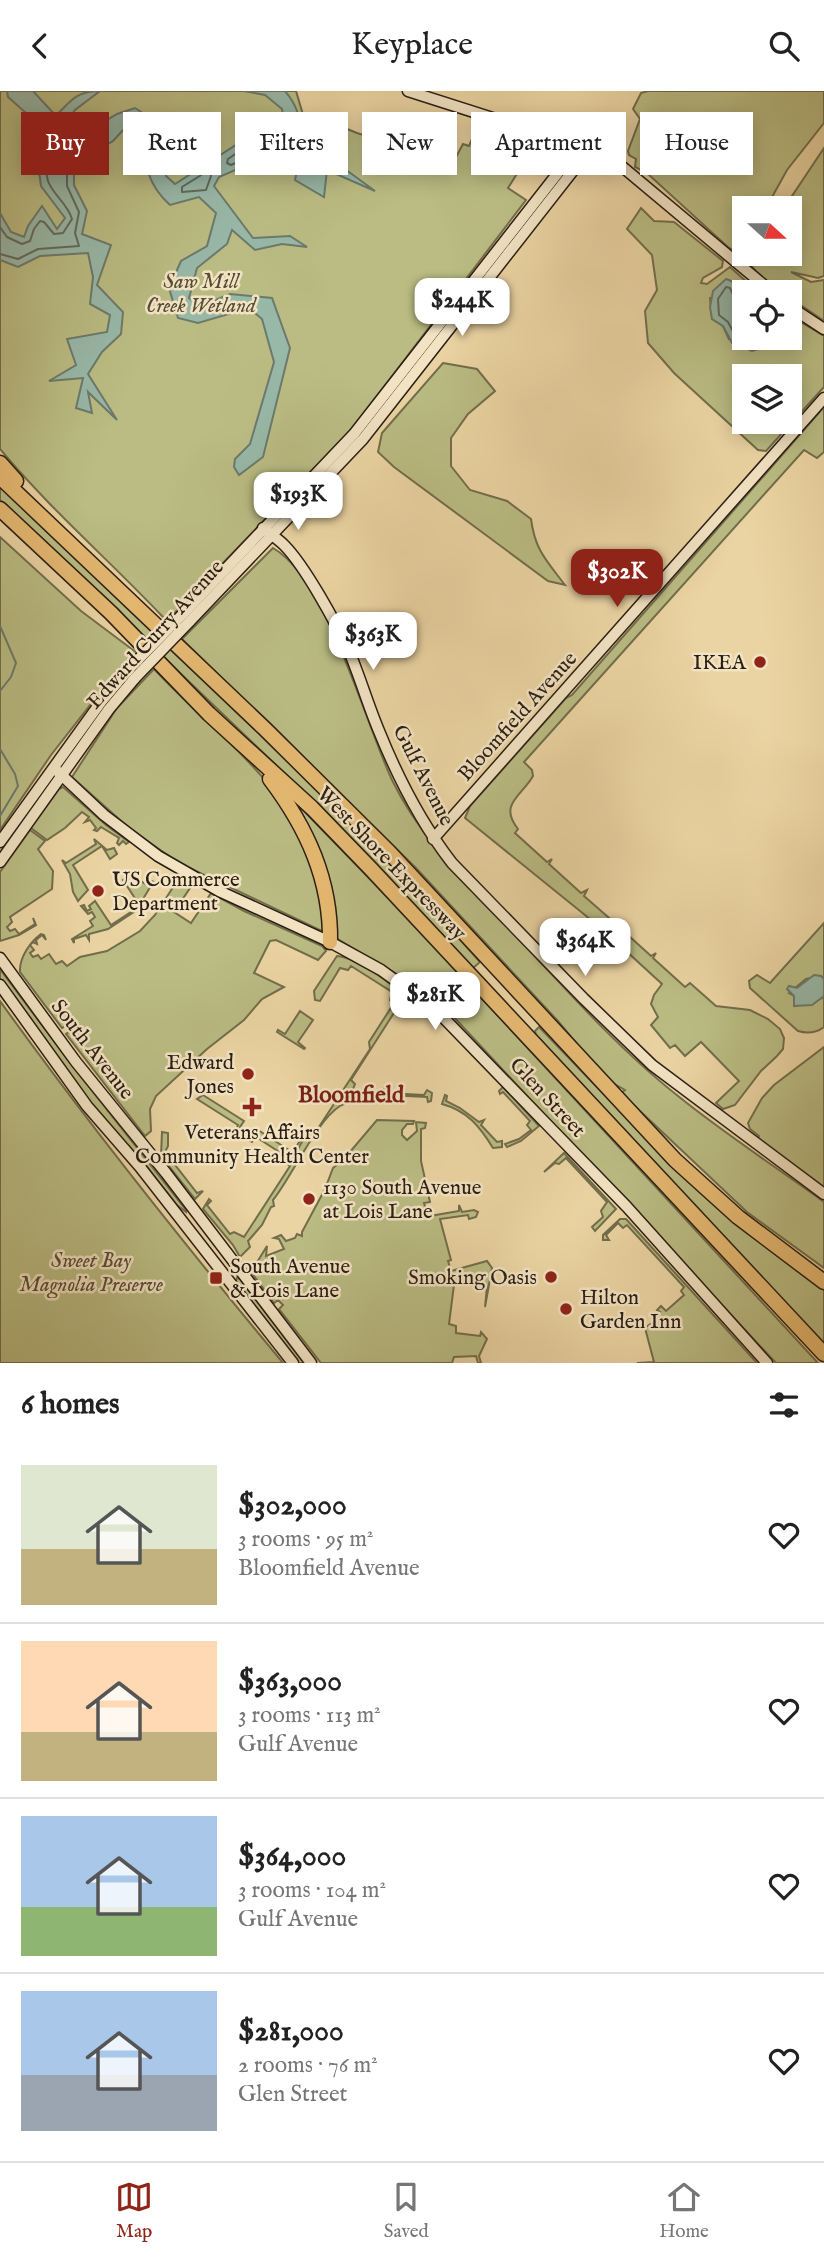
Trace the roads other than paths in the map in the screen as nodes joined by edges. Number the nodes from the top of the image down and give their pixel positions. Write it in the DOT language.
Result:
graph roads {
  1 [pos="408,91"];
  2 [pos="474,112"];
  3 [pos="626,169"];
  4 [pos="562,175"];
  5 [pos="758,280"];
  6 [pos="802,315"];
  7 [pos="824,330"];
  8 [pos="824,398"];
  9 [pos="0,463"];
  10 [pos="0,477"];
  11 [pos="0,509"];
  12 [pos="268,532"];
  13 [pos="65,538"];
  14 [pos="209,714"];
  15 [pos="59,771"];
  16 [pos="433,839"];
  17 [pos="0,842"];
  18 [pos="0,862"];
  19 [pos="330,942"];
  20 [pos="0,958"];
  21 [pos="0,985"];
  22 [pos="824,1194"];
  23 [pos="824,1282"];
  24 [pos="824,1354"];
  25 [pos="293,1363"];
  26 [pos="311,1363"];
  27 [pos="767,1363"];
  1 -- 2 [label="street"];
  3 -- 5 [label="street"];
  4 -- 12 [label="street, Edward Curry Avenue"];
  6 -- 7 [label="street"];
  8 -- 16 [label="street, Bloomfield Avenue"];
  9 -- 13 [label="highway"];
  10 -- 13 [label="highway, West Shore Expressway"];
  11 -- 14 [label="highway, West Shore Expressway"];
  12 -- 15 [label="street, Edward Curry Avenue, bridge"];
  12 -- 16 [label="street, Gulf Avenue"];
  13 -- 23 [label="highway, West Shore Expressway"];
  14 -- 19 [label="highway"];
  14 -- 24 [label="highway, West Shore Expressway"];
  15 -- 17 [label="street, Edward Curry Avenue"];
  15 -- 18 [label="street, Edward Curry Avenue"];
  15 -- 19 [label="street, Glen Street"];
  16 -- 22 [label="street, Gulf Avenue"];
  19 -- 27 [label="street, Glen Street"];
  20 -- 26 [label="street, South Avenue"];
  21 -- 25 [label="street, South Avenue"];
}
